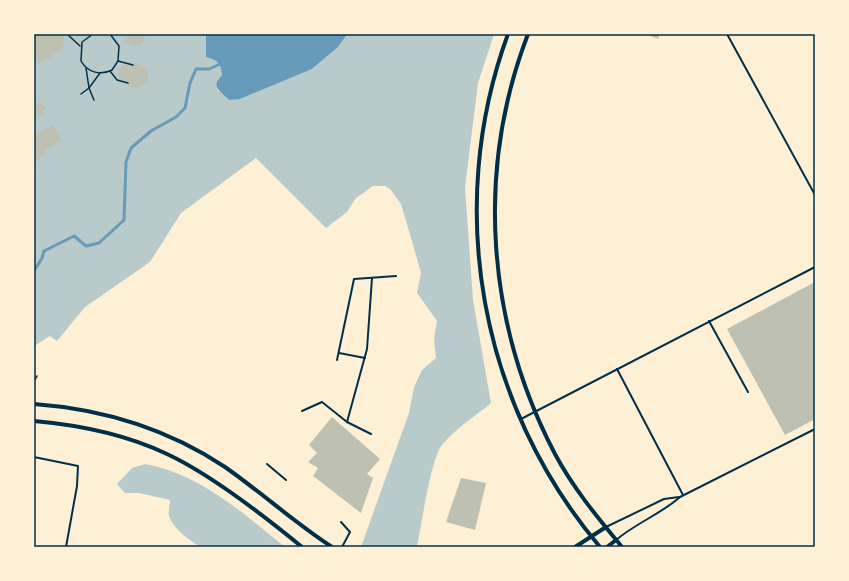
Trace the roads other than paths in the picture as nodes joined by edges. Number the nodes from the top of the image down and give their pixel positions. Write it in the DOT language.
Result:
graph roads {
  1 [pos="508,34"];
  2 [pos="528,34"];
  3 [pos="727,34"];
  4 [pos="815,195"];
  5 [pos="815,267"];
  6 [pos="396,276"];
  7 [pos="372,278"];
  8 [pos="709,321"];
  9 [pos="338,353"];
  10 [pos="365,358"];
  11 [pos="336,360"];
  12 [pos="617,369"];
  13 [pos="748,392"];
  14 [pos="34,404"];
  15 [pos="302,411"];
  16 [pos="536,412"];
  17 [pos="521,419"];
  18 [pos="34,421"];
  19 [pos="347,422"];
  20 [pos="815,429"];
  21 [pos="371,434"];
  22 [pos="34,457"];
  23 [pos="267,464"];
  24 [pos="286,480"];
  25 [pos="682,496"];
  26 [pos="341,522"];
  27 [pos="606,527"];
  28 [pos="591,536"];
  29 [pos="616,540"];
  30 [pos="66,547"];
  31 [pos="302,547"];
  32 [pos="332,547"];
  33 [pos="342,547"];
  34 [pos="575,547"];
  35 [pos="600,547"];
  36 [pos="607,547"];
  37 [pos="622,547"];
  1 -- 17 [label="street"];
  2 -- 16 [label="street"];
  3 -- 4 [label="lane"];
  5 -- 8 [label="lane"];
  6 -- 7 [label="lane"];
  7 -- 9 [label="lane"];
  7 -- 10 [label="lane"];
  8 -- 12 [label="lane"];
  8 -- 13 [label="lane"];
  9 -- 10 [label="lane"];
  9 -- 11 [label="lane"];
  10 -- 19 [label="lane"];
  12 -- 16 [label="lane"];
  12 -- 25 [label="lane"];
  14 -- 32 [label="street"];
  15 -- 19 [label="lane"];
  16 -- 17 [label="lane"];
  16 -- 27 [label="street"];
  17 -- 28 [label="street"];
  18 -- 31 [label="street"];
  19 -- 21 [label="lane"];
  20 -- 25 [label="lane"];
  22 -- 30 [label="lane"];
  23 -- 24 [label="lane"];
  25 -- 27 [label="lane"];
  25 -- 29 [label="lane"];
  26 -- 33 [label="lane"];
  27 -- 28 [label="street"];
  27 -- 29 [label="street"];
  28 -- 34 [label="street"];
  28 -- 35 [label="street"];
  29 -- 36 [label="street"];
  29 -- 37 [label="street"];
}
